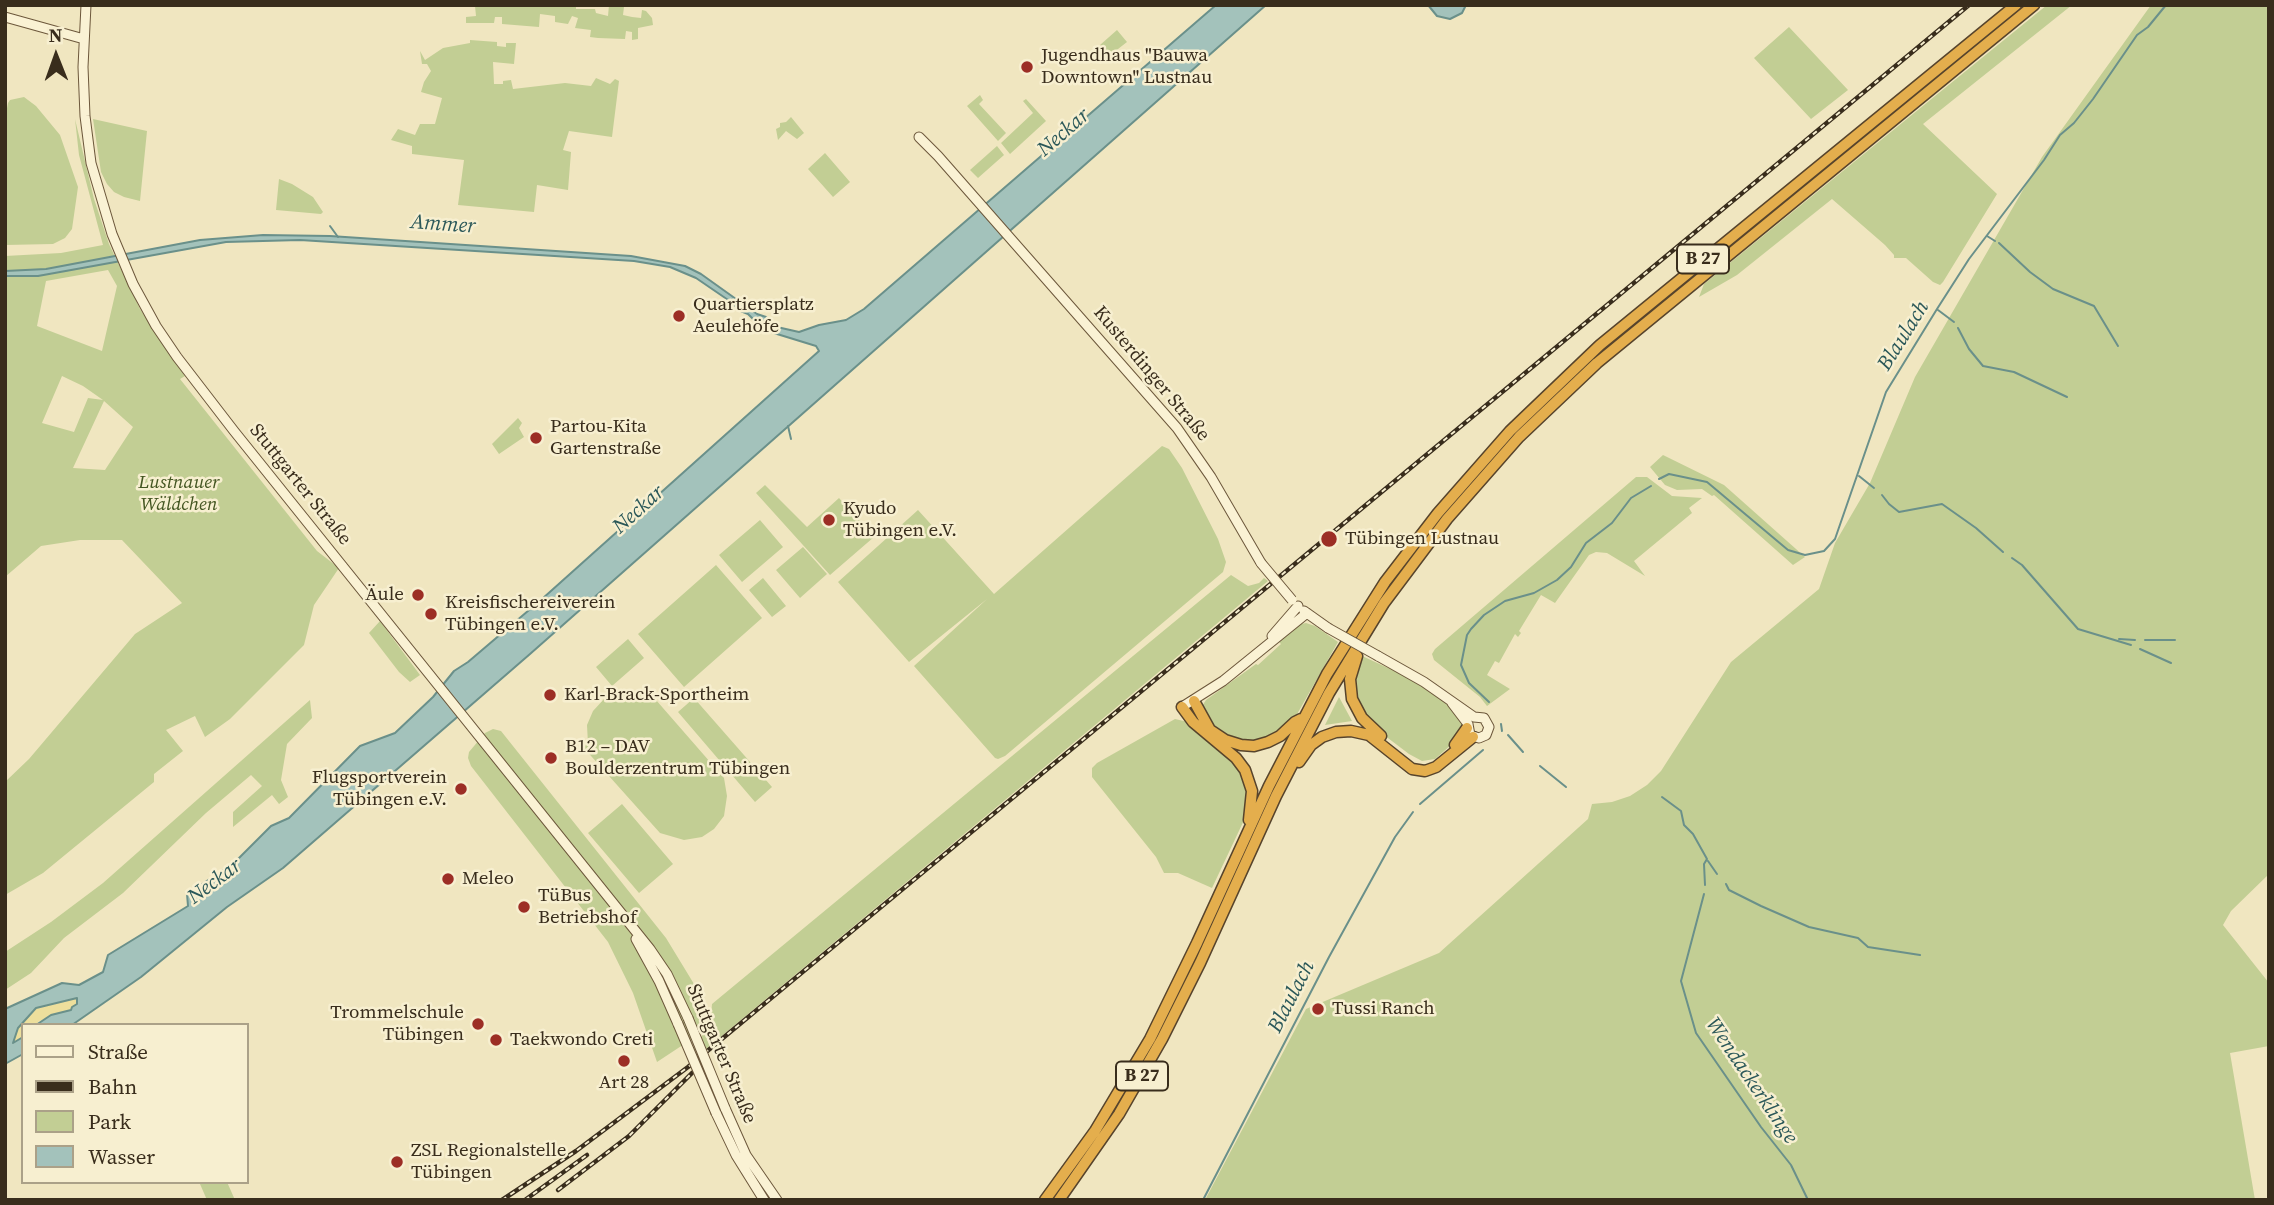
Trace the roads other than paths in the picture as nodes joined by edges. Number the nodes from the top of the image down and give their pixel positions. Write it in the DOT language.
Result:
graph roads {
  1 [pos="86,5"];
  2 [pos="2016,5"];
  3 [pos="2034,5"];
  4 [pos="5,17"];
  5 [pos="84,40"];
  6 [pos="919,137"];
  7 [pos="1295,603"];
  8 [pos="1307,613"];
  9 [pos="1365,632"];
  10 [pos="1247,663"];
  11 [pos="1194,701"];
  12 [pos="1182,708"];
  13 [pos="1303,718"];
  14 [pos="1471,726"];
  15 [pos="1276,796"];
  16 [pos="1250,828"];
  17 [pos="629,925"];
  18 [pos="720,1111"];
  19 [pos="764,1200"];
  20 [pos="777,1200"];
  21 [pos="1045,1200"];
  22 [pos="1059,1200"];
  1 -- 5 [label="main road, Stuttgarter Straße"];
  2 -- 13 [label="highway, B 27"];
  3 -- 9 [label="highway, B 27"];
  4 -- 5 [label="main road"];
  5 -- 17 [label="main road, Stuttgarter Straße"];
  6 -- 7 [label="main road, Kusterdinger Straße, bridge"];
  7 -- 8 [label="main road, Kusterdinger Straße"];
  7 -- 10 [label="main road"];
  8 -- 10 [label="main road"];
  8 -- 14 [label="main road, Kusterdinger Straße, bridge"];
  9 -- 14 [label="highway"];
  9 -- 15 [label="highway, B 27"];
  10 -- 11 [label="main road"];
  11 -- 12 [label="main road"];
  11 -- 13 [label="highway"];
  12 -- 16 [label="highway"];
  13 -- 16 [label="highway, B 27"];
  14 -- 15 [label="highway"];
  15 -- 22 [label="highway, B 27"];
  16 -- 21 [label="highway, B 27"];
  17 -- 18 [label="main road, Stuttgarter Straße, bridge"];
  17 -- 18 [label="main road, Stuttgarter Straße, bridge"];
  18 -- 19 [label="main road, Stuttgarter Straße"];
  18 -- 20 [label="main road, Stuttgarter Straße"];
}
